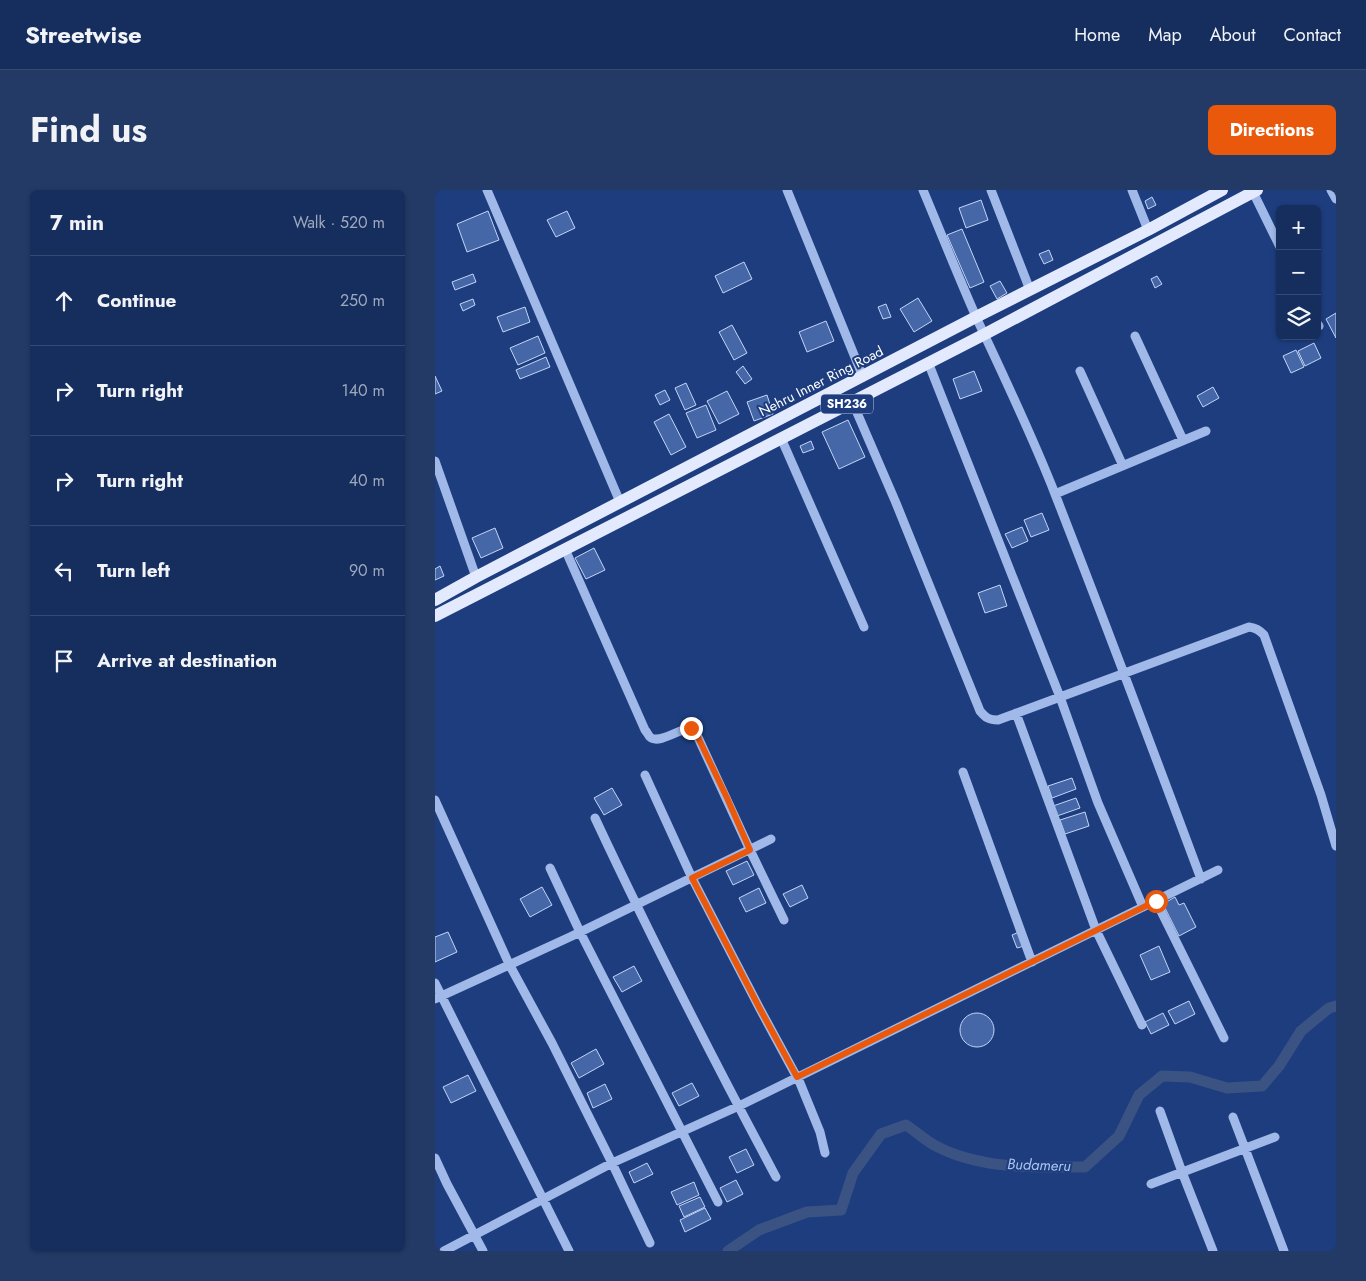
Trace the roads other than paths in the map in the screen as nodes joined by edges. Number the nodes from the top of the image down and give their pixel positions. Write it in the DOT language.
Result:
graph roads {
  1 [pos="487,190"];
  2 [pos="787,190"];
  3 [pos="923,190"];
  4 [pos="991,190"];
  5 [pos="1132,190"];
  6 [pos="1221,190"];
  7 [pos="1331,190"];
  8 [pos="1255,191"];
  9 [pos="1336,199"];
  10 [pos="1148,230"];
  11 [pos="1276,237"];
  12 [pos="1030,290"];
  13 [pos="976,317"];
  14 [pos="985,334"];
  15 [pos="1135,336"];
  16 [pos="928,362"];
  17 [pos="1080,371"];
  18 [pos="863,376"];
  19 [pos="852,401"];
  20 [pos="1206,431"];
  21 [pos="781,438"];
  22 [pos="1183,440"];
  23 [pos="435,461"];
  24 [pos="1123,466"];
  25 [pos="1055,494"];
  26 [pos="620,502"];
  27 [pos="565,549"];
  28 [pos="476,577"];
  29 [pos="435,600"];
  30 [pos="435,616"];
  31 [pos="864,628"];
  32 [pos="1124,674"];
  33 [pos="1060,697"];
  34 [pos="1016,714"];
  35 [pos="963,772"];
  36 [pos="645,775"];
  37 [pos="435,800"];
  38 [pos="595,818"];
  39 [pos="771,839"];
  40 [pos="1336,846"];
  41 [pos="750,850"];
  42 [pos="550,868"];
  43 [pos="1218,870"];
  44 [pos="692,878"];
  45 [pos="1201,879"];
  46 [pos="1156,901"];
  47 [pos="635,905"];
  48 [pos="1143,907"];
  49 [pos="784,920"];
  50 [pos="1096,930"];
  51 [pos="579,932"];
  52 [pos="1032,962"];
  53 [pos="509,964"];
  54 [pos="435,983"];
  55 [pos="438,998"];
  56 [pos="1142,1025"];
  57 [pos="1224,1038"];
  58 [pos="797,1077"];
  59 [pos="739,1106"];
  60 [pos="1160,1111"];
  61 [pos="1233,1117"];
  62 [pos="682,1132"];
  63 [pos="1275,1137"];
  64 [pos="1245,1148"];
  65 [pos="825,1152"];
  66 [pos="435,1158"];
  67 [pos="612,1163"];
  68 [pos="1182,1172"];
  69 [pos="777,1177"];
  70 [pos="1151,1184"];
  71 [pos="543,1200"];
  72 [pos="718,1202"];
  73 [pos="475,1235"];
  74 [pos="650,1243"];
  75 [pos="444,1251"];
  76 [pos="483,1251"];
  77 [pos="569,1251"];
  78 [pos="1213,1251"];
  79 [pos="1283,1251"];
  1 -- 26 [label="street"];
  2 -- 18 [label="street"];
  3 -- 13 [label="street"];
  4 -- 12 [label="street"];
  5 -- 10 [label="street"];
  6 -- 10 [label="main road, Nehru Inner Ring Road / SH236"];
  7 -- 9 [label="street"];
  8 -- 11 [label="street"];
  8 -- 14 [label="main road, SH236"];
  10 -- 12 [label="main road, Nehru Inner Ring Road / SH236"];
  12 -- 13 [label="main road, Nehru Inner Ring Road / SH236"];
  13 -- 14 [label="street"];
  13 -- 18 [label="main road, Nehru Inner Ring Road / SH236"];
  14 -- 16 [label="main road, SH236"];
  14 -- 25 [label="street"];
  15 -- 22 [label="street"];
  16 -- 19 [label="main road, SH236"];
  16 -- 33 [label="street"];
  17 -- 24 [label="street"];
  18 -- 26 [label="main road, Nehru Inner Ring Road / SH236"];
  19 -- 21 [label="main road, SH236"];
  19 -- 34 [label="street"];
  20 -- 22 [label="street"];
  21 -- 27 [label="main road, SH236"];
  21 -- 31 [label="street"];
  22 -- 24 [label="street"];
  23 -- 28 [label="street"];
  24 -- 25 [label="street"];
  25 -- 32 [label="street"];
  26 -- 28 [label="main road, Nehru Inner Ring Road / SH236"];
  27 -- 30 [label="main road, SH236"];
  27 -- 41 [label="street"];
  28 -- 29 [label="main road, Nehru Inner Ring Road / SH236"];
  32 -- 33 [label="street"];
  32 -- 40 [label="street"];
  32 -- 45 [label="street"];
  33 -- 34 [label="street"];
  33 -- 48 [label="street"];
  34 -- 50 [label="street"];
  35 -- 52 [label="street"];
  36 -- 44 [label="street"];
  37 -- 53 [label="street"];
  38 -- 47 [label="street"];
  39 -- 41 [label="street"];
  41 -- 44 [label="street"];
  41 -- 49 [label="street"];
  42 -- 51 [label="street"];
  43 -- 45 [label="street"];
  44 -- 47 [label="street"];
  44 -- 58 [label="street"];
  45 -- 46 [label="street"];
  46 -- 48 [label="street"];
  46 -- 57 [label="street"];
  47 -- 51 [label="street"];
  47 -- 59 [label="street"];
  48 -- 50 [label="street"];
  50 -- 52 [label="street"];
  50 -- 56 [label="street"];
  51 -- 53 [label="street"];
  51 -- 62 [label="street"];
  52 -- 58 [label="street"];
  53 -- 55 [label="street"];
  53 -- 67 [label="street"];
  54 -- 55 [label="street"];
  55 -- 71 [label="street"];
  58 -- 59 [label="street"];
  58 -- 65 [label="street"];
  59 -- 62 [label="street"];
  59 -- 69 [label="street"];
  60 -- 68 [label="street"];
  61 -- 64 [label="street"];
  62 -- 67 [label="street"];
  62 -- 72 [label="street"];
  63 -- 64 [label="street"];
  64 -- 68 [label="street"];
  64 -- 79 [label="street"];
  66 -- 73 [label="street"];
  67 -- 71 [label="street"];
  67 -- 74 [label="street"];
  68 -- 70 [label="street"];
  68 -- 78 [label="street"];
  71 -- 73 [label="street"];
  71 -- 77 [label="street"];
  73 -- 75 [label="street"];
  73 -- 76 [label="street"];
}
